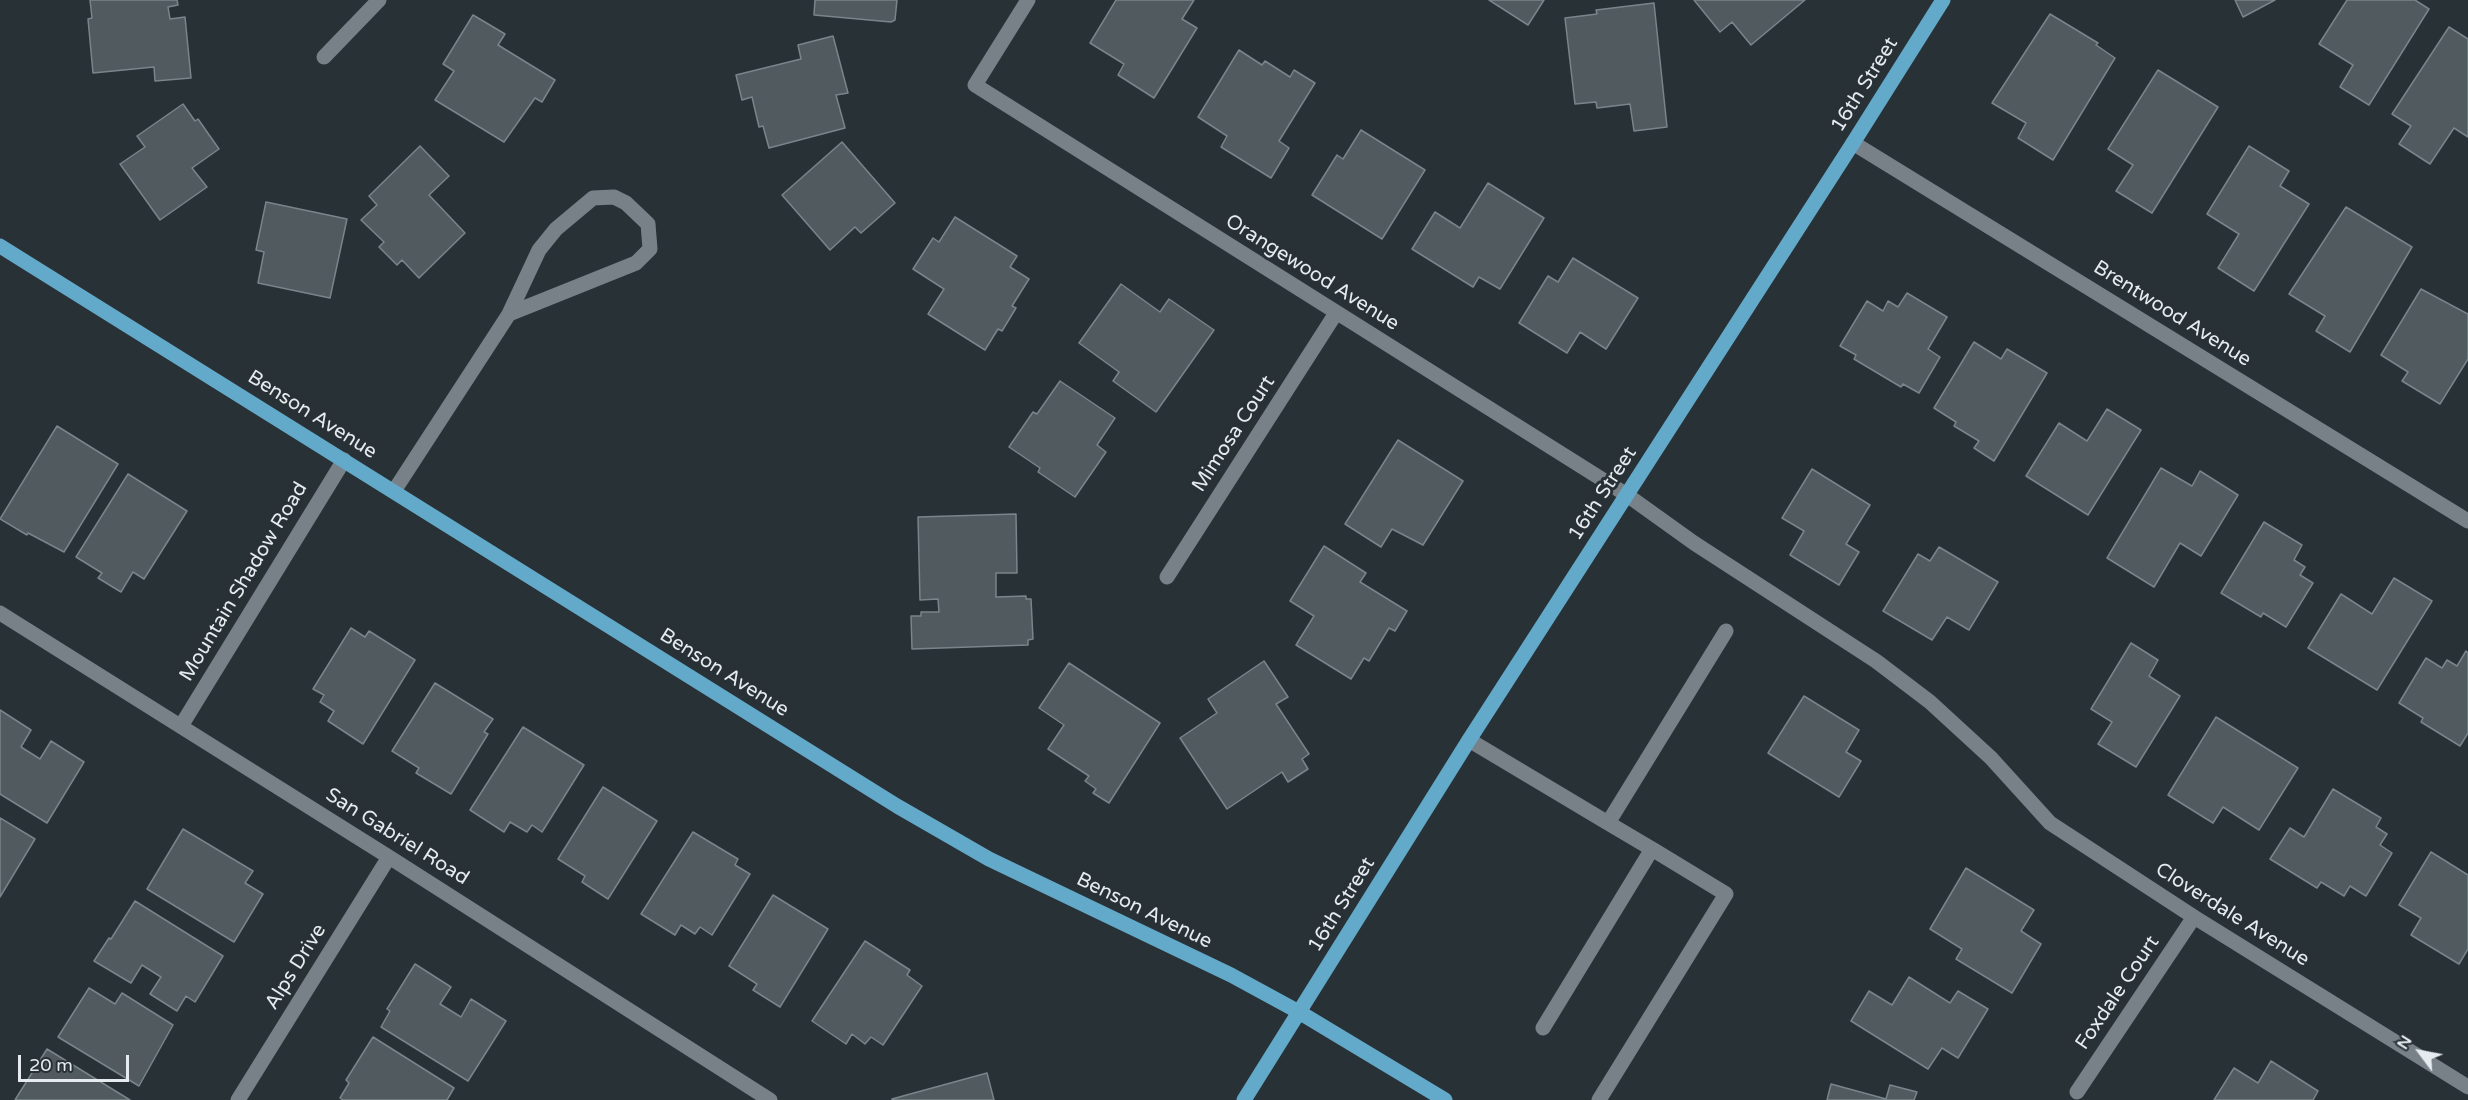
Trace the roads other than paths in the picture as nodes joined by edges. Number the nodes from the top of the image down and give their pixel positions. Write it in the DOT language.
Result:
graph roads {
  1 [pos="379,0"];
  2 [pos="1028,0"];
  3 [pos="1943,0"];
  4 [pos="324,57"];
  5 [pos="1854,143"];
  6 [pos="0,246"];
  7 [pos="1336,313"];
  8 [pos="509,314"];
  9 [pos="344,460"];
  10 [pos="394,491"];
  11 [pos="1627,495"];
  12 [pos="2468,521"];
  13 [pos="1167,577"];
  14 [pos="0,613"];
  15 [pos="1726,631"];
  16 [pos="181,726"];
  17 [pos="1469,740"];
  18 [pos="1991,758"];
  19 [pos="1608,823"];
  20 [pos="1652,849"];
  21 [pos="389,857"];
  22 [pos="2194,917"];
  23 [pos="1299,1012"];
  24 [pos="1543,1028"];
  25 [pos="2468,1087"];
  26 [pos="2077,1092"];
  27 [pos="238,1100"];
  28 [pos="770,1100"];
  29 [pos="1244,1100"];
  30 [pos="1445,1100"];
  31 [pos="1599,1100"];
  1 -- 4 [label="street"];
  2 -- 7 [label="street, Orangewood Avenue"];
  3 -- 5 [label="main road, 16th Street"];
  5 -- 11 [label="main road, 16th Street"];
  5 -- 12 [label="street, Brentwood Avenue"];
  6 -- 9 [label="main road, Benson Avenue"];
  7 -- 11 [label="street, Orangewood Avenue"];
  7 -- 13 [label="street, Mimosa Court"];
  8 -- 8 [label="street"];
  8 -- 10 [label="street"];
  9 -- 10 [label="main road, Benson Avenue"];
  9 -- 16 [label="street, Mountain Shadow Road"];
  10 -- 23 [label="main road, Benson Avenue"];
  11 -- 17 [label="main road, 16th Street"];
  11 -- 18 [label="street, Orangewood Avenue"];
  14 -- 16 [label="street, San Gabriel Road"];
  15 -- 19 [label="street"];
  16 -- 21 [label="street, San Gabriel Road"];
  17 -- 19 [label="street"];
  17 -- 23 [label="main road, 16th Street"];
  18 -- 22 [label="street, Cloverdale Avenue"];
  19 -- 20 [label="street"];
  20 -- 24 [label="street"];
  20 -- 31 [label="street"];
  21 -- 27 [label="street, Alps Drive"];
  21 -- 28 [label="street, San Gabriel Road"];
  22 -- 25 [label="street, Cloverdale Avenue"];
  22 -- 26 [label="street, Foxdale Court"];
  23 -- 29 [label="main road, 16th Street"];
  23 -- 30 [label="main road, Benson Avenue"];
}
